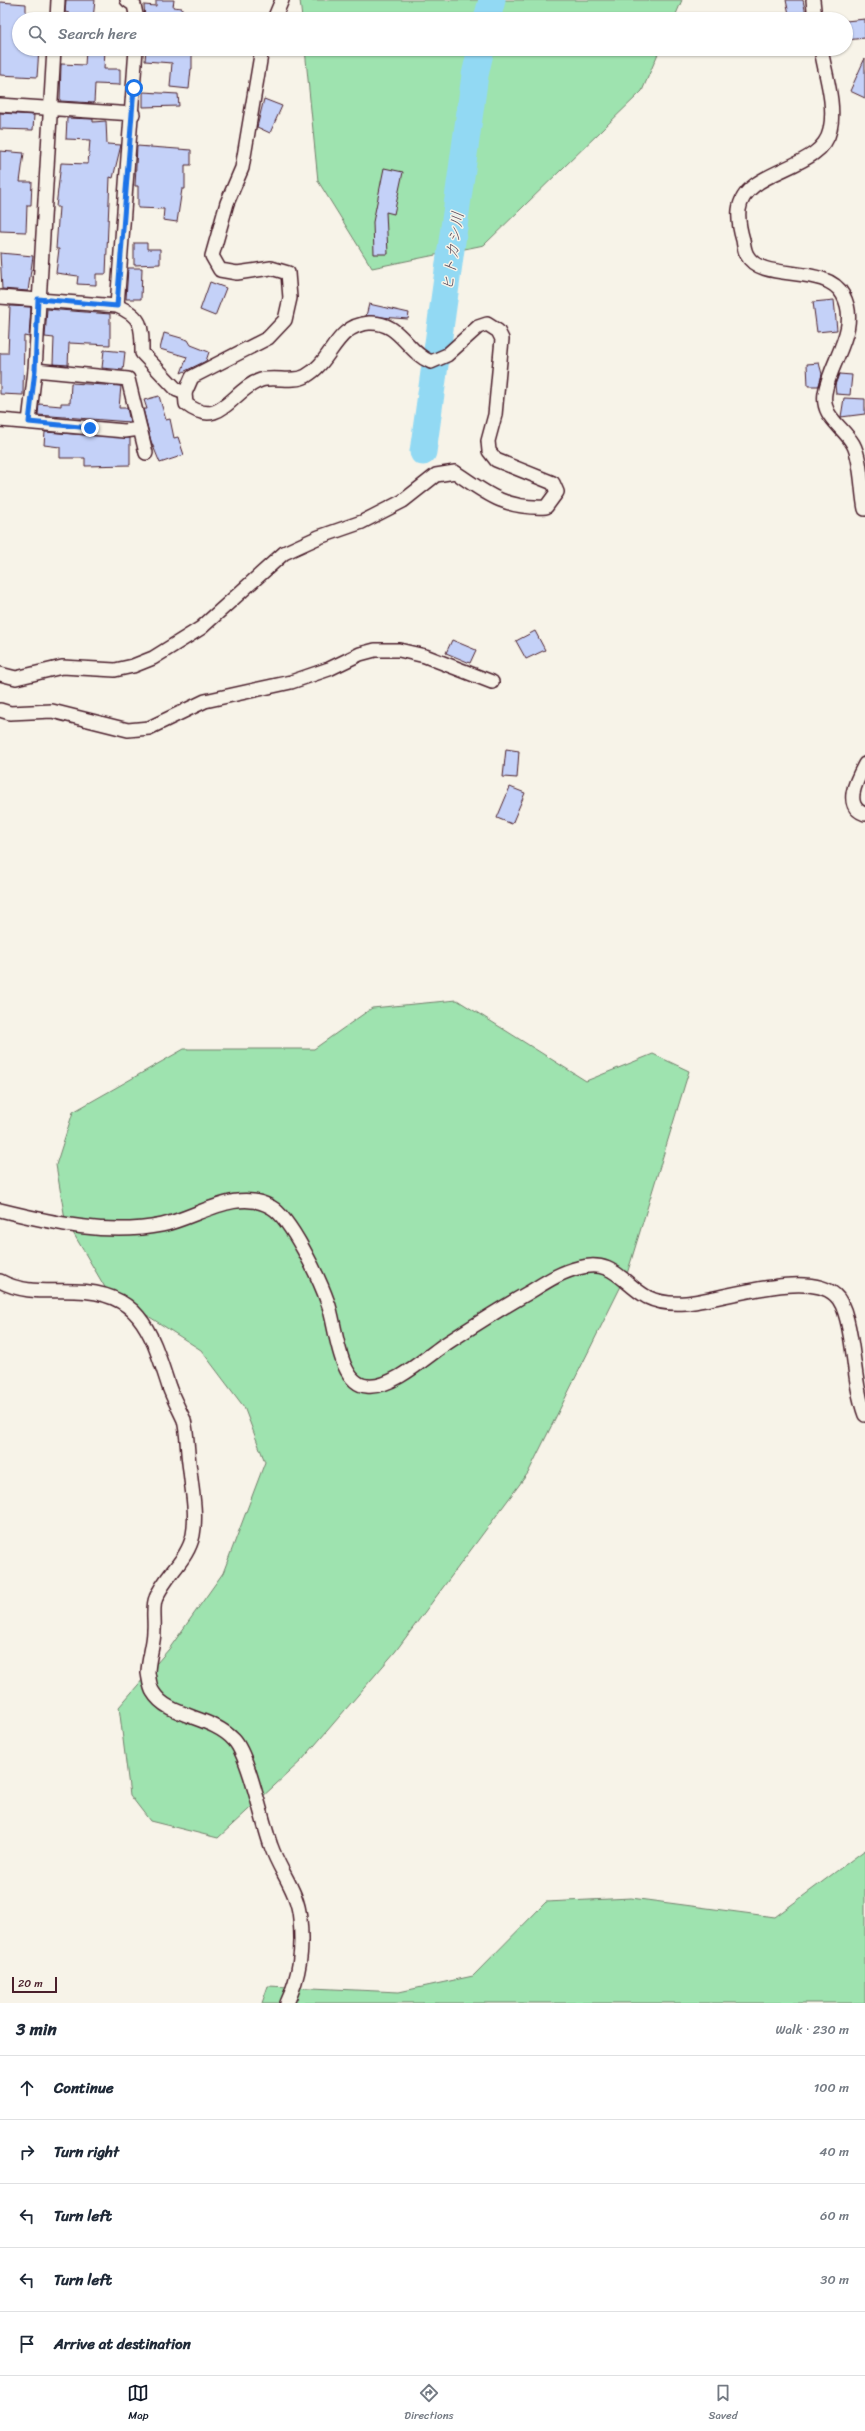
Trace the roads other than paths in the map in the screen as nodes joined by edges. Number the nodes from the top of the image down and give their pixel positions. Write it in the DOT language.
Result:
graph roads {
  1 [pos="58,0"];
  2 [pos="127,0"];
  3 [pos="282,0"];
  4 [pos="813,0"];
  5 [pos="57,12"];
  6 [pos="136,12"];
  7 [pos="277,12"];
  8 [pos="814,12"];
  9 [pos="54,56"];
  10 [pos="136,56"];
  11 [pos="261,56"];
  12 [pos="822,56"];
  13 [pos="0,105"];
  14 [pos="50,108"];
  15 [pos="133,114"];
  16 [pos="0,297"];
  17 [pos="38,299"];
  18 [pos="117,306"];
  19 [pos="35,370"];
  20 [pos="185,393"];
  21 [pos="0,420"];
  22 [pos="29,422"];
  23 [pos="140,429"];
  24 [pos="146,453"];
  25 [pos="865,509"];
  26 [pos="0,674"];
  27 [pos="492,682"];
  28 [pos="0,710"];
  29 [pos="865,764"];
  30 [pos="865,814"];
  31 [pos="0,1210"];
  32 [pos="0,1281"];
  33 [pos="865,1415"];
  34 [pos="287,2003"];
  1 -- 5 [label="street"];
  2 -- 6 [label="street"];
  3 -- 7 [label="street"];
  4 -- 8 [label="street"];
  9 -- 14 [label="street"];
  10 -- 15 [label="street"];
  11 -- 20 [label="street"];
  12 -- 25 [label="street"];
  13 -- 14 [label="street"];
  14 -- 15 [label="street"];
  14 -- 17 [label="street"];
  15 -- 18 [label="street"];
  16 -- 17 [label="street"];
  17 -- 18 [label="street"];
  17 -- 19 [label="street"];
  18 -- 20 [label="street"];
  19 -- 22 [label="street"];
  19 -- 23 [label="street"];
  20 -- 26 [label="street"];
  21 -- 22 [label="street"];
  22 -- 23 [label="street"];
  23 -- 24 [label="street"];
  27 -- 28 [label="street"];
  29 -- 30 [label="street"];
  31 -- 33 [label="street"];
  32 -- 34 [label="street"];
}
